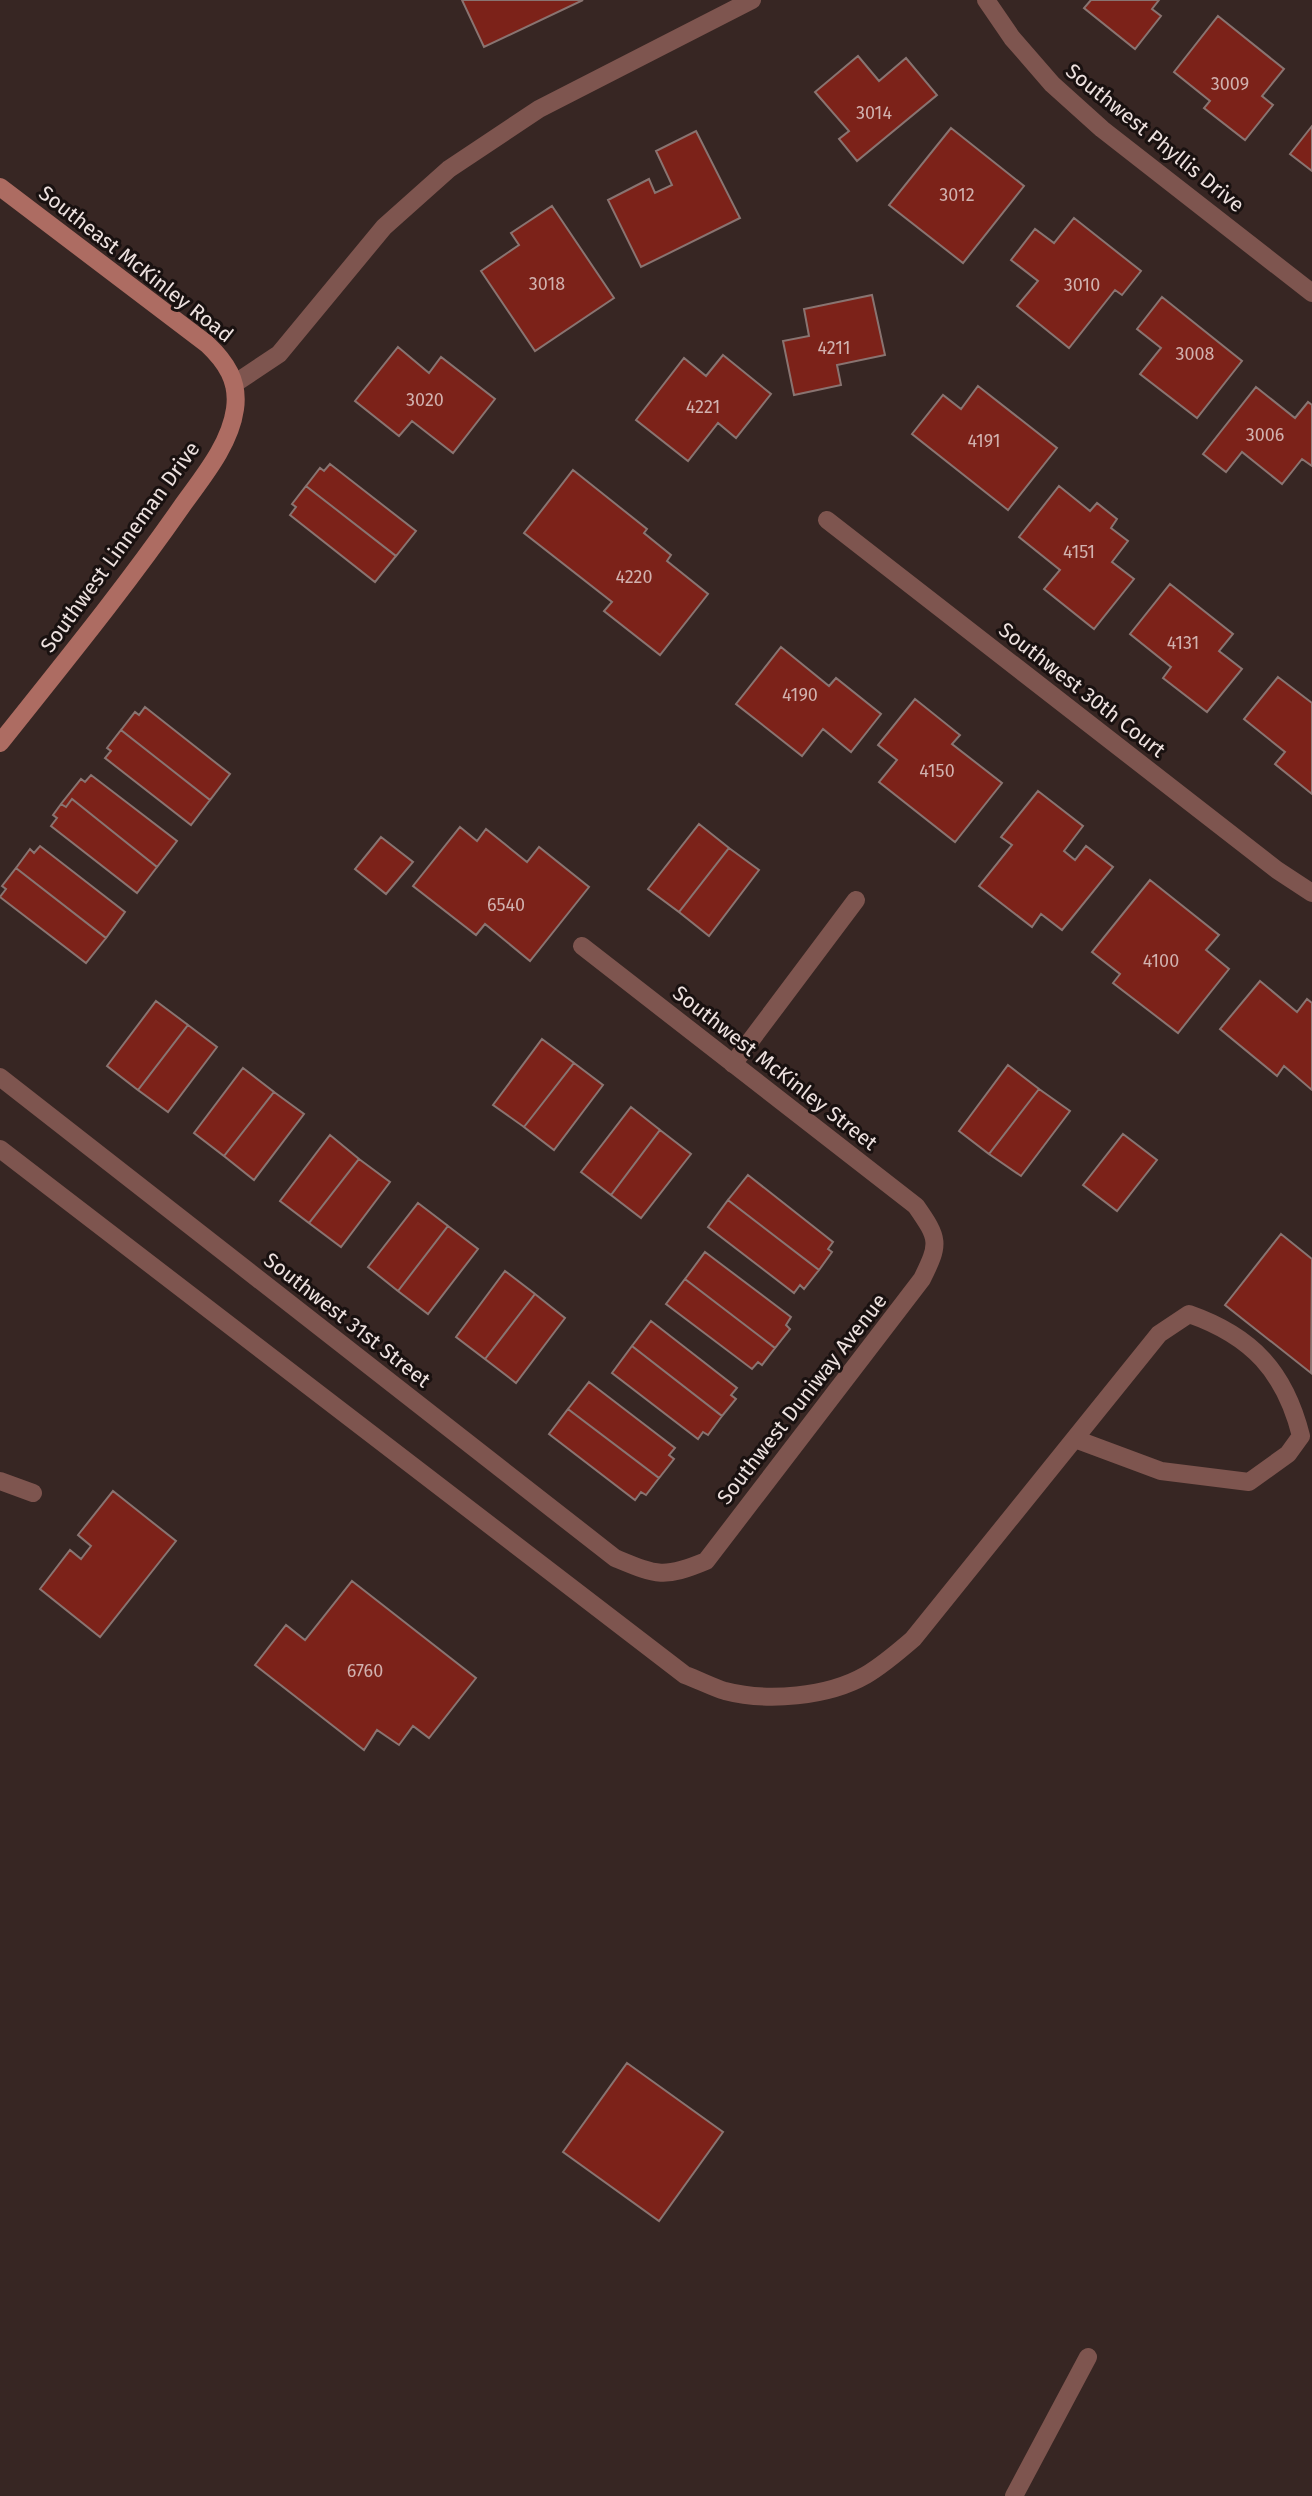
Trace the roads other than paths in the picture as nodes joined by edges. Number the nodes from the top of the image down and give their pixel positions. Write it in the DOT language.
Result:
graph roads {
  1 [pos="752,0"];
  2 [pos="986,0"];
  3 [pos="0,187"];
  4 [pos="1312,293"];
  5 [pos="234,384"];
  6 [pos="827,520"];
  7 [pos="0,744"];
  8 [pos="1312,893"];
  9 [pos="856,900"];
  10 [pos="582,946"];
  11 [pos="733,1064"];
  12 [pos="0,1077"];
  13 [pos="0,1149"];
  14 [pos="934,1233"];
  15 [pos="1075,1439"];
  16 [pos="0,1481"];
  17 [pos="33,1493"];
  18 [pos="677,1573"];
  19 [pos="1088,2357"];
  20 [pos="1014,2496"];
  1 -- 5 [label="street"];
  2 -- 4 [label="street, Southwest Phyllis Drive"];
  3 -- 5 [label="street, Southeast McKinley Road"];
  5 -- 7 [label="street, Southwest Linneman Drive"];
  6 -- 8 [label="street, Southwest 30th Court"];
  9 -- 11 [label="street"];
  10 -- 11 [label="street, Southwest McKinley Street"];
  11 -- 14 [label="street, Southwest McKinley Street"];
  12 -- 18 [label="street, Southwest 31st Street"];
  13 -- 15 [label="street"];
  14 -- 18 [label="street, Southwest Duniway Avenue"];
  15 -- 15 [label="street"];
  16 -- 17 [label="street"];
  19 -- 20 [label="street"];
}
